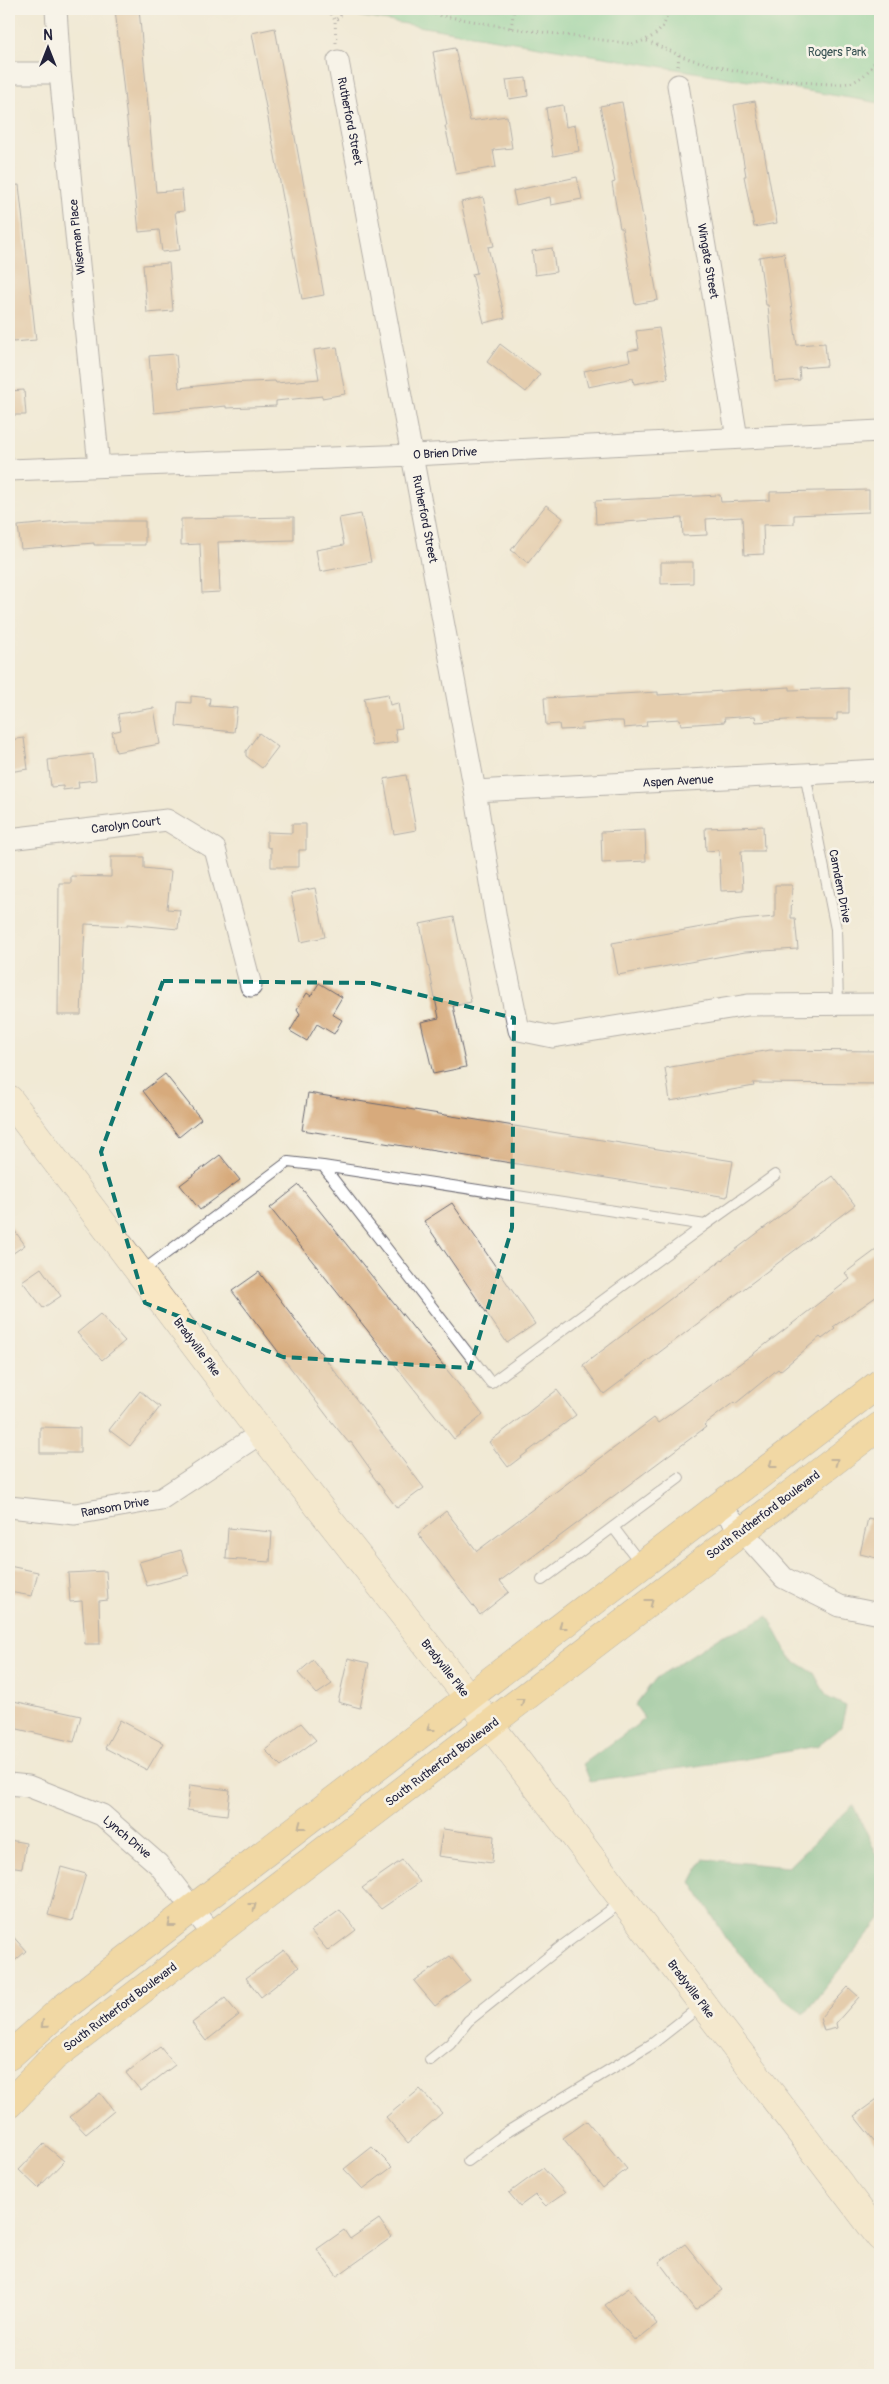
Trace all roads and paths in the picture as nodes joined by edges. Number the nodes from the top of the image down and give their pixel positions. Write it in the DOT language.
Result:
graph roads {
  1 [pos="56,9"];
  2 [pos="332,9"];
  3 [pos="343,9"];
  4 [pos="405,9"];
  5 [pos="514,9"];
  6 [pos="667,9"];
  7 [pos="335,20"];
  8 [pos="511,28"];
  9 [pos="647,41"];
  10 [pos="880,41"];
  11 [pos="338,61"];
  12 [pos="9,73"];
  13 [pos="60,73"];
  14 [pos="678,85"];
  15 [pos="880,431"];
  16 [pos="737,438"];
  17 [pos="412,455"];
  18 [pos="99,466"];
  19 [pos="9,470"];
  20 [pos="880,770"];
  21 [pos="805,774"];
  22 [pos="475,791"];
  23 [pos="9,839"];
  24 [pos="250,986"];
  25 [pos="838,1004"];
  26 [pos="880,1004"];
  27 [pos="9,1099"];
  28 [pos="323,1166"];
  29 [pos="775,1175"];
  30 [pos="705,1225"];
  31 [pos="140,1272"];
  32 [pos="880,1383"];
  33 [pos="880,1426"];
  34 [pos="261,1433"];
  35 [pos="678,1478"];
  36 [pos="719,1505"];
  37 [pos="9,1507"];
  38 [pos="613,1527"];
  39 [pos="742,1532"];
  40 [pos="642,1564"];
  41 [pos="542,1580"];
  42 [pos="880,1614"];
  43 [pos="469,1698"];
  44 [pos="490,1725"];
  45 [pos="9,1784"];
  46 [pos="624,1900"];
  47 [pos="193,1908"];
  48 [pos="214,1936"];
  49 [pos="703,2004"];
  50 [pos="9,2056"];
  51 [pos="430,2060"];
  52 [pos="9,2104"];
  53 [pos="468,2162"];
  54 [pos="880,2237"];
  1 -- 13 [label="street, Wiseman Place"];
  2 -- 7 [label="path"];
  3 -- 7 [label="path"];
  4 -- 8 [label="path"];
  5 -- 8 [label="path"];
  6 -- 9 [label="path"];
  7 -- 11 [label="path"];
  8 -- 9 [label="path"];
  9 -- 10 [label="path"];
  11 -- 17 [label="street, Rutherford Street"];
  12 -- 13 [label="street"];
  13 -- 18 [label="street, Wiseman Place"];
  14 -- 16 [label="street, Wingate Street"];
  15 -- 16 [label="street, O Brien Drive"];
  16 -- 17 [label="street, O Brien Drive"];
  17 -- 18 [label="street, O Brien Drive"];
  17 -- 22 [label="street, Rutherford Street"];
  18 -- 19 [label="street, O Brien Drive"];
  20 -- 21 [label="street, Aspen Avenue"];
  21 -- 22 [label="street, Aspen Avenue"];
  21 -- 25 [label="lane, Camdem Drive"];
  22 -- 25 [label="street, Rutherford Street"];
  23 -- 24 [label="street, Carolyn Court"];
  25 -- 26 [label="street"];
  27 -- 31 [label="main road, Bradyville Pike"];
  28 -- 30 [label="lane"];
  28 -- 30 [label="lane"];
  28 -- 31 [label="lane"];
  29 -- 30 [label="lane"];
  31 -- 34 [label="main road, Bradyville Pike"];
  32 -- 36 [label="highway, one-way"];
  39 -- 33 [label="highway, South Rutherford Boulevard, one-way"];
  34 -- 37 [label="street, Ransom Drive"];
  34 -- 43 [label="main road, Bradyville Pike"];
  35 -- 38 [label="lane"];
  36 -- 39 [label="street"];
  36 -- 40 [label="highway"];
  38 -- 40 [label="lane"];
  38 -- 41 [label="lane"];
  39 -- 42 [label="street"];
  44 -- 39 [label="highway, South Rutherford Boulevard, one-way"];
  40 -- 43 [label="highway, one-way"];
  43 -- 44 [label="main road, Bradyville Pike"];
  43 -- 47 [label="highway, one-way"];
  44 -- 46 [label="main road, Bradyville Pike"];
  48 -- 44 [label="highway, South Rutherford Boulevard, one-way"];
  45 -- 47 [label="street, Lynch Drive"];
  46 -- 49 [label="main road, Bradyville Pike"];
  46 -- 51 [label="lane"];
  47 -- 48 [label="street, Lynch Drive"];
  47 -- 50 [label="highway, one-way"];
  48 -- 52 [label="highway, South Rutherford Boulevard"];
  49 -- 53 [label="lane"];
  49 -- 54 [label="main road, Bradyville Pike"];
}
